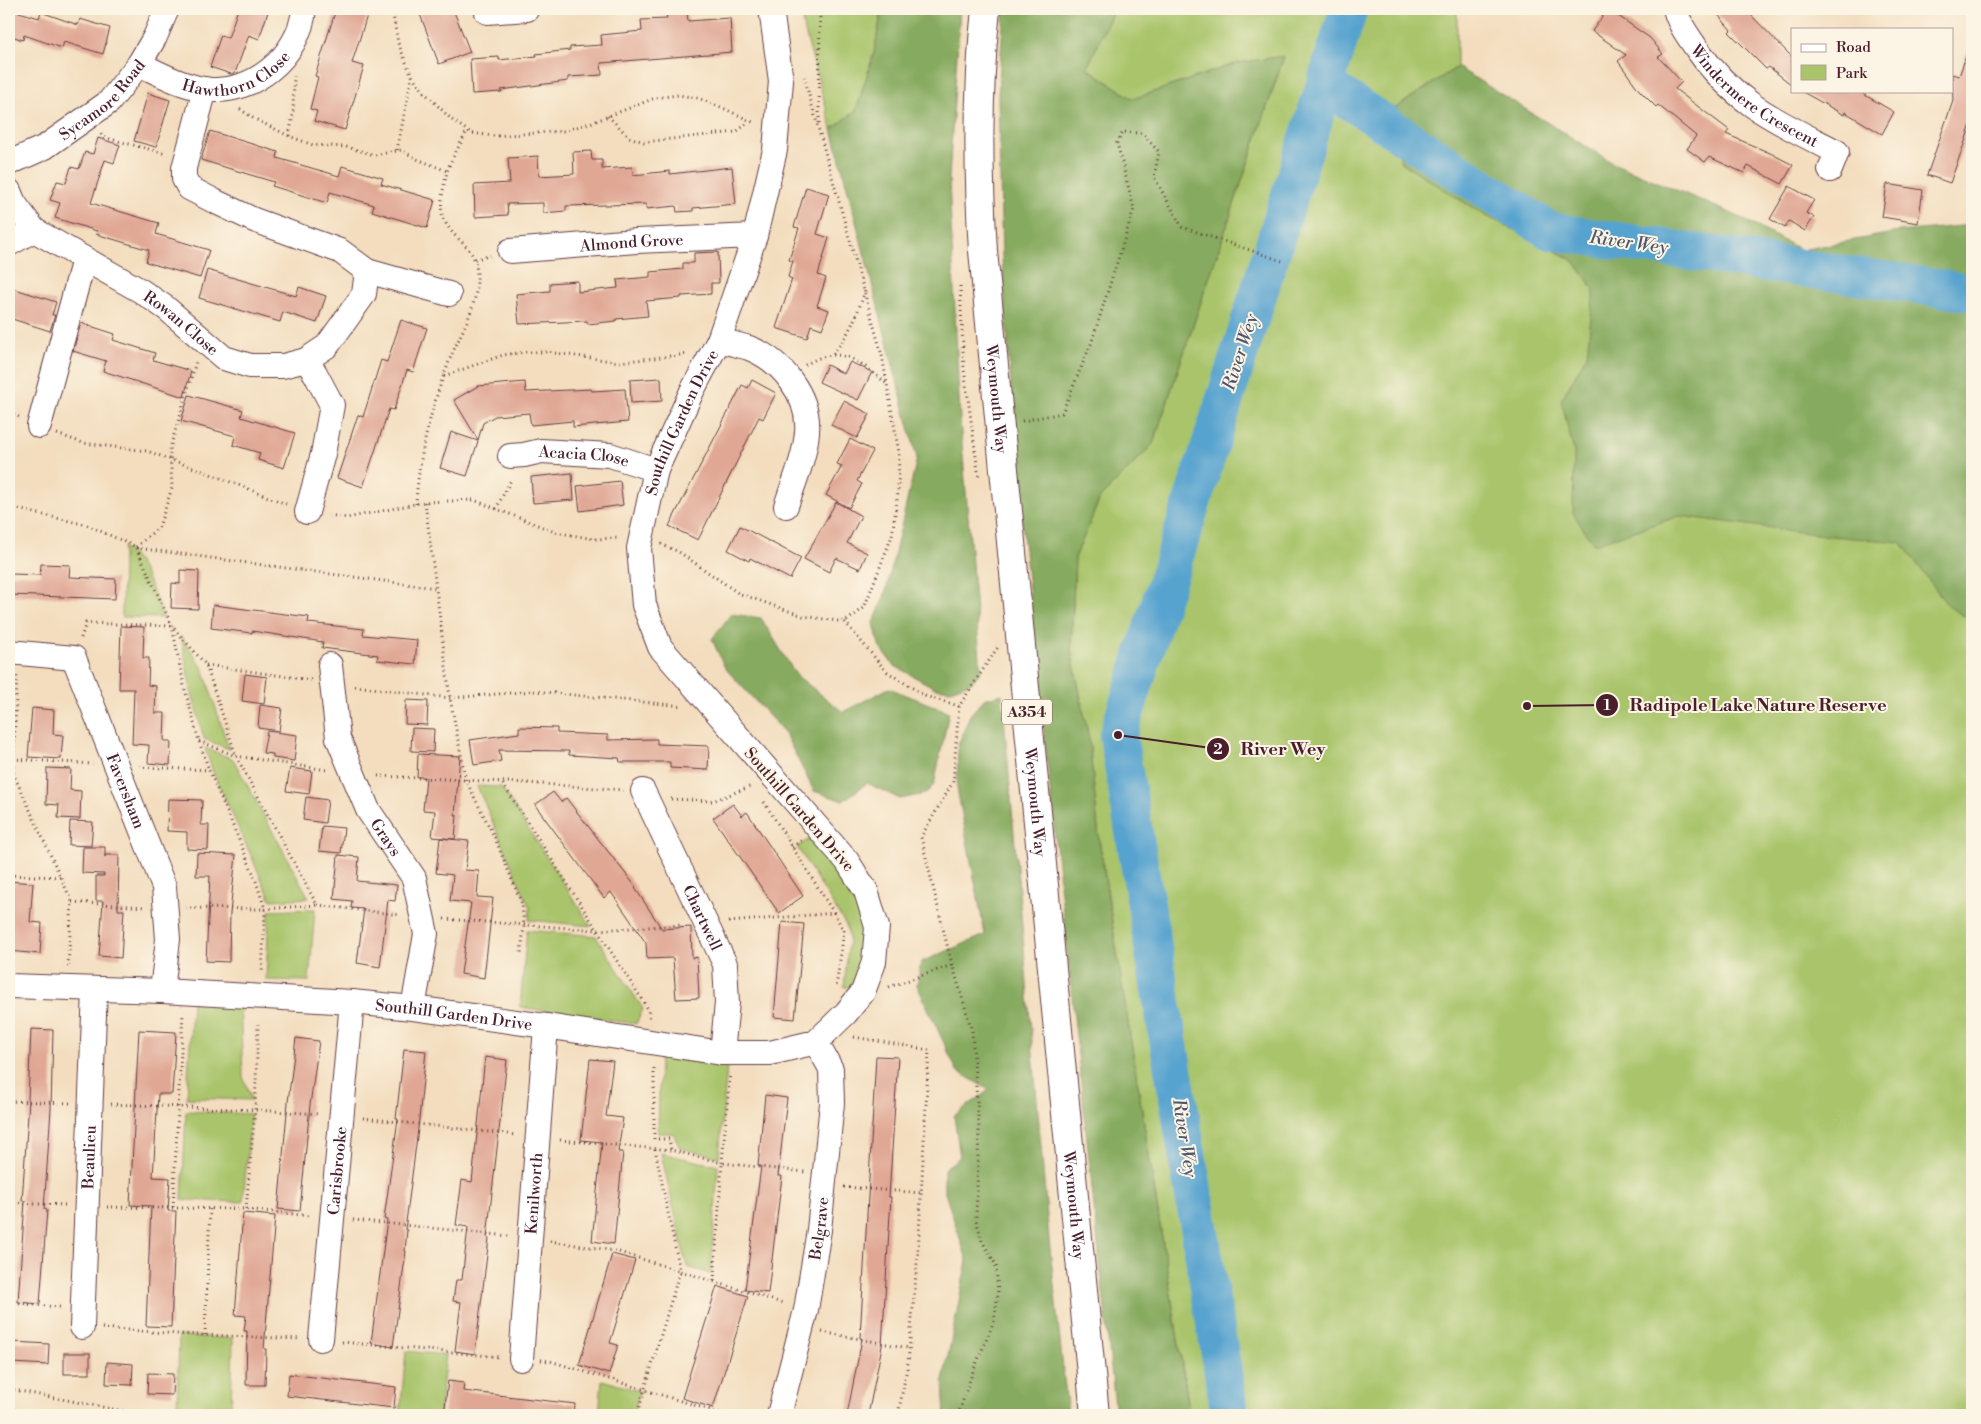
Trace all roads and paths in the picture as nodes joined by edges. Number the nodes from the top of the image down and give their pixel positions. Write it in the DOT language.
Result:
graph roads {
  1 [pos="167,9"];
  2 [pos="304,9"];
  3 [pos="392,9"];
  4 [pos="527,9"];
  5 [pos="771,9"];
  6 [pos="820,9"];
  7 [pos="986,9"];
  8 [pos="1675,9"];
  9 [pos="487,12"];
  10 [pos="289,49"];
  11 [pos="139,64"];
  12 [pos="412,76"];
  13 [pos="804,76"];
  14 [pos="213,90"];
  15 [pos="608,116"];
  16 [pos="87,118"];
  17 [pos="749,122"];
  18 [pos="819,126"];
  19 [pos="777,131"];
  20 [pos="289,136"];
  21 [pos="397,150"];
  22 [pos="187,159"];
  23 [pos="9,162"];
  24 [pos="1830,170"];
  25 [pos="448,171"];
  26 [pos="9,191"];
  27 [pos="34,230"];
  28 [pos="755,236"];
  29 [pos="9,244"];
  30 [pos="510,251"];
  31 [pos="84,259"];
  32 [pos="1282,261"];
  33 [pos="367,271"];
  34 [pos="960,280"];
  35 [pos="865,291"];
  36 [pos="449,294"];
  37 [pos="205,342"];
  38 [pos="713,350"];
  39 [pos="832,355"];
  40 [pos="306,360"];
  41 [pos="787,375"];
  42 [pos="444,376"];
  43 [pos="887,384"];
  44 [pos="1000,425"];
  45 [pos="38,426"];
  46 [pos="517,456"];
  47 [pos="170,459"];
  48 [pos="656,470"];
  49 [pos="980,486"];
  50 [pos="425,502"];
  51 [pos="786,506"];
  52 [pos="9,507"];
  53 [pos="496,509"];
  54 [pos="307,512"];
  55 [pos="642,536"];
  56 [pos="136,547"];
  57 [pos="436,588"];
  58 [pos="845,622"];
  59 [pos="172,626"];
  60 [pos="1001,642"];
  61 [pos="14,652"];
  62 [pos="74,658"];
  63 [pos="206,665"];
  64 [pos="330,674"];
  65 [pos="450,698"];
  66 [pos="647,702"];
  67 [pos="959,706"];
  68 [pos="199,741"];
  69 [pos="236,756"];
  70 [pos="11,774"];
  71 [pos="353,774"];
  72 [pos="466,781"];
  73 [pos="503,783"];
  74 [pos="758,793"];
  75 [pos="645,795"];
  76 [pos="763,801"];
  77 [pos="9,875"];
  78 [pos="60,877"];
  79 [pos="317,905"];
  80 [pos="265,909"];
  81 [pos="834,913"];
  82 [pos="422,917"];
  83 [pos="707,924"];
  84 [pos="524,926"];
  85 [pos="597,930"];
  86 [pos="522,953"];
  87 [pos="952,965"];
  88 [pos="262,974"];
  89 [pos="9,986"];
  90 [pos="67,988"];
  91 [pos="95,989"];
  92 [pos="173,991"];
  93 [pos="863,992"];
  94 [pos="352,1002"];
  95 [pos="413,1008"];
  96 [pos="846,1013"];
  97 [pos="258,1024"];
  98 [pos="546,1026"];
  99 [pos="652,1027"];
  100 [pos="820,1049"];
  101 [pos="726,1053"];
  102 [pos="654,1068"];
  103 [pos="9,1101"];
  104 [pos="91,1104"];
  105 [pos="178,1107"];
  106 [pos="255,1110"];
  107 [pos="341,1116"];
  108 [pos="538,1138"];
  109 [pos="655,1149"];
  110 [pos="671,1150"];
  111 [pos="722,1163"];
  112 [pos="824,1180"];
  113 [pos="922,1193"];
  114 [pos="9,1203"];
  115 [pos="86,1206"];
  116 [pos="173,1207"];
  117 [pos="210,1208"];
  118 [pos="246,1209"];
  119 [pos="332,1218"];
  120 [pos="680,1270"];
  121 [pos="714,1281"];
  122 [pos="9,1303"];
  123 [pos="83,1318"];
  124 [pos="804,1319"];
  125 [pos="205,1335"];
  126 [pos="321,1339"];
  127 [pos="910,1348"];
  128 [pos="521,1359"];
  129 [pos="644,1388"];
  130 [pos="9,1389"];
  131 [pos="144,1415"];
  132 [pos="637,1415"];
  133 [pos="727,1415"];
  134 [pos="779,1415"];
  135 [pos="898,1415"];
  136 [pos="958,1415"];
  137 [pos="1095,1415"];
  1 -- 11 [label="street, Sycamore Road"];
  2 -- 10 [label="street, Hawthorn Close"];
  3 -- 12 [label="path"];
  4 -- 9 [label="street"];
  5 -- 19 [label="street, Southill Garden Drive"];
  6 -- 18 [label="path"];
  7 -- 44 [label="highway, Weymouth Way / A354"];
  8 -- 24 [label="street, Windermere Crescent"];
  10 -- 14 [label="street, Hawthorn Close"];
  10 -- 20 [label="path"];
  11 -- 14 [label="street, Hawthorn Close"];
  11 -- 16 [label="street, Sycamore Road"];
  12 -- 15 [label="path"];
  12 -- 21 [label="path"];
  13 -- 18 [label="path"];
  14 -- 20 [label="path"];
  14 -- 22 [label="street"];
  15 -- 17 [label="path"];
  15 -- 17 [label="path"];
  16 -- 22 [label="path"];
  16 -- 23 [label="street, Sycamore Road"];
  17 -- 19 [label="path"];
  18 -- 35 [label="path"];
  19 -- 28 [label="street, Southill Garden Drive"];
  20 -- 21 [label="path"];
  21 -- 25 [label="path"];
  22 -- 33 [label="street"];
  26 -- 27 [label="street, Rowan Close"];
  27 -- 29 [label="street"];
  27 -- 31 [label="street, Rowan Close"];
  28 -- 30 [label="street, Almond Grove"];
  28 -- 38 [label="street, Southill Garden Drive"];
  31 -- 37 [label="street, Rowan Close"];
  31 -- 45 [label="street"];
  32 -- 44 [label="path"];
  33 -- 36 [label="street"];
  33 -- 40 [label="street, Rowan Close"];
  34 -- 49 [label="path"];
  35 -- 39 [label="path"];
  35 -- 43 [label="path"];
  37 -- 40 [label="street, Rowan Close"];
  37 -- 47 [label="path"];
  38 -- 41 [label="street"];
  38 -- 42 [label="path"];
  38 -- 48 [label="street, Southill Garden Drive"];
  39 -- 41 [label="path"];
  39 -- 43 [label="path"];
  40 -- 54 [label="street"];
  41 -- 51 [label="street"];
  43 -- 58 [label="path"];
  44 -- 137 [label="highway, Weymouth Way / A354"];
  45 -- 47 [label="path"];
  46 -- 48 [label="street, Acacia Close"];
  46 -- 53 [label="path"];
  47 -- 54 [label="path"];
  47 -- 56 [label="path"];
  48 -- 55 [label="street, Southill Garden Drive"];
  50 -- 53 [label="path"];
  50 -- 54 [label="path"];
  50 -- 57 [label="path"];
  52 -- 56 [label="path"];
  53 -- 55 [label="path"];
  55 -- 58 [label="path"];
  55 -- 93 [label="street, Southill Garden Drive"];
  56 -- 57 [label="path"];
  56 -- 59 [label="path"];
  57 -- 65 [label="path"];
  58 -- 67 [label="path"];
  59 -- 62 [label="path"];
  59 -- 63 [label="path"];
  59 -- 68 [label="path"];
  60 -- 67 [label="path"];
  61 -- 62 [label="street"];
  61 -- 70 [label="path"];
  62 -- 92 [label="street, Faversham"];
  63 -- 64 [label="path"];
  63 -- 69 [label="path"];
  64 -- 65 [label="path"];
  64 -- 71 [label="street, Grays"];
  65 -- 66 [label="path"];
  65 -- 72 [label="path"];
  67 -- 87 [label="path"];
  68 -- 69 [label="path"];
  68 -- 80 [label="path"];
  69 -- 71 [label="path"];
  69 -- 79 [label="path"];
  70 -- 78 [label="path"];
  71 -- 72 [label="path"];
  71 -- 82 [label="street, Grays"];
  72 -- 73 [label="path"];
  72 -- 84 [label="path"];
  73 -- 75 [label="path"];
  73 -- 85 [label="path"];
  74 -- 75 [label="path"];
  75 -- 83 [label="street, Chartwell"];
  76 -- 81 [label="path"];
  77 -- 78 [label="path"];
  78 -- 90 [label="path"];
  79 -- 80 [label="path"];
  79 -- 82 [label="path"];
  80 -- 88 [label="path"];
  81 -- 83 [label="path"];
  81 -- 96 [label="path"];
  82 -- 84 [label="path"];
  82 -- 95 [label="street, Grays"];
  83 -- 85 [label="path"];
  83 -- 101 [label="street, Chartwell"];
  84 -- 85 [label="path"];
  84 -- 86 [label="path"];
  85 -- 99 [label="path"];
  87 -- 93 [label="path"];
  87 -- 136 [label="path"];
  89 -- 90 [label="street, Southill Garden Drive"];
  90 -- 91 [label="street, Southill Garden Drive"];
  91 -- 92 [label="street, Southill Garden Drive"];
  91 -- 104 [label="street, Beaulieu"];
  92 -- 94 [label="street, Southill Garden Drive"];
  92 -- 105 [label="path"];
  93 -- 96 [label="street, Southill Garden Drive"];
  94 -- 95 [label="street, Southill Garden Drive"];
  94 -- 107 [label="street, Carisbrooke"];
  95 -- 98 [label="street, Southill Garden Drive"];
  96 -- 100 [label="street, Southill Garden Drive"];
  97 -- 106 [label="path"];
  98 -- 101 [label="street, Southill Garden Drive"];
  98 -- 108 [label="street, Kenilworth"];
  100 -- 101 [label="street, Southill Garden Drive"];
  100 -- 112 [label="street, Belgrave"];
  100 -- 113 [label="path"];
  101 -- 111 [label="path"];
  102 -- 110 [label="path"];
  103 -- 104 [label="path"];
  104 -- 105 [label="path"];
  104 -- 115 [label="street, Beaulieu"];
  105 -- 106 [label="path"];
  105 -- 116 [label="path"];
  106 -- 107 [label="path"];
  106 -- 118 [label="path"];
  107 -- 108 [label="path"];
  107 -- 119 [label="street, Carisbrooke"];
  108 -- 109 [label="path"];
  108 -- 128 [label="street, Kenilworth"];
  109 -- 110 [label="path"];
  109 -- 120 [label="path"];
  110 -- 111 [label="path"];
  111 -- 112 [label="path"];
  111 -- 121 [label="path"];
  112 -- 113 [label="path"];
  112 -- 124 [label="street, Belgrave"];
  113 -- 127 [label="path"];
  114 -- 115 [label="path"];
  115 -- 116 [label="path"];
  115 -- 123 [label="street, Beaulieu"];
  116 -- 117 [label="path"];
  117 -- 118 [label="path"];
  117 -- 125 [label="path"];
  118 -- 119 [label="path"];
  119 -- 126 [label="street, Carisbrooke"];
  120 -- 121 [label="path"];
  120 -- 129 [label="path"];
  121 -- 124 [label="path"];
  122 -- 123 [label="path"];
  123 -- 125 [label="path"];
  124 -- 127 [label="path"];
  124 -- 134 [label="street, Belgrave"];
  125 -- 126 [label="path"];
  126 -- 128 [label="path"];
  127 -- 135 [label="path"];
  128 -- 129 [label="path"];
  129 -- 132 [label="path"];
  129 -- 133 [label="path"];
  130 -- 131 [label="path"];
}
